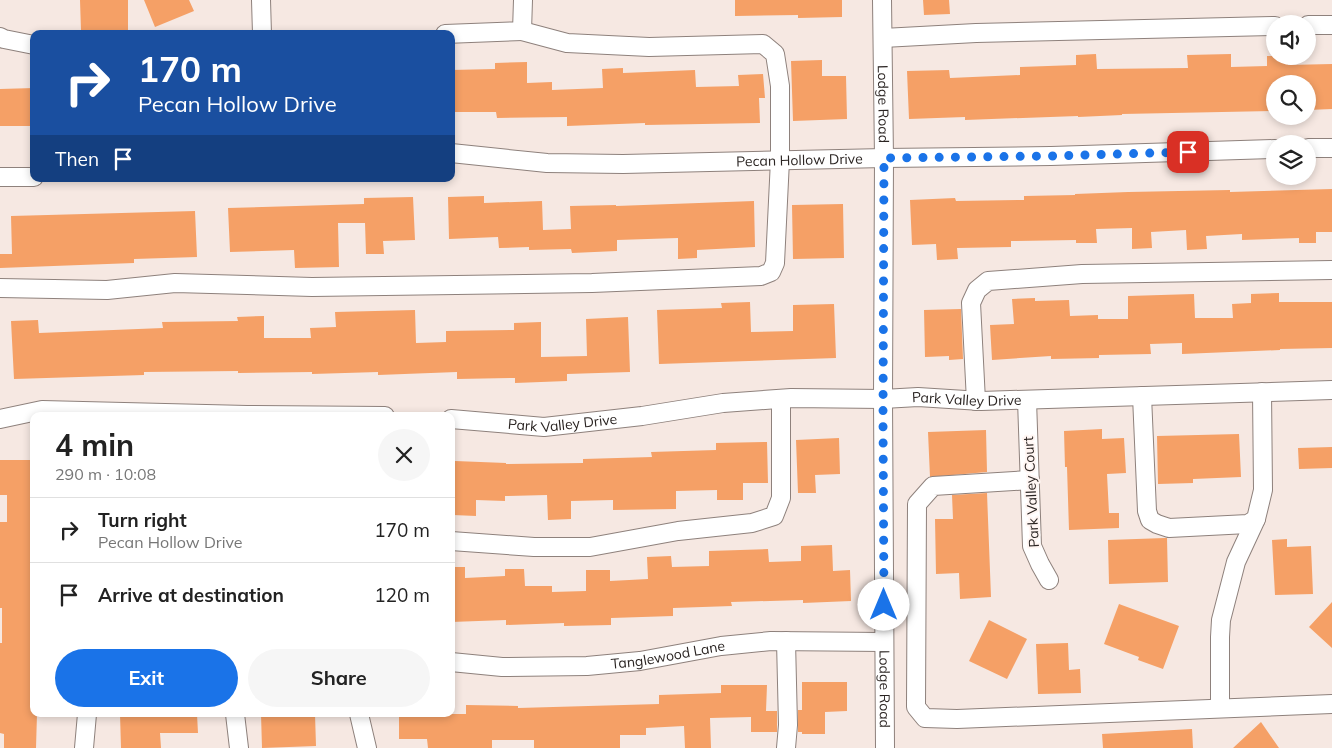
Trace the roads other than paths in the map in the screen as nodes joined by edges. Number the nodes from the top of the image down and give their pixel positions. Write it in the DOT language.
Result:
graph roads {
  1 [pos="261,0"];
  2 [pos="524,0"];
  3 [pos="882,0"];
  4 [pos="1316,25"];
  5 [pos="1332,25"];
  6 [pos="1266,26"];
  7 [pos="262,30"];
  8 [pos="522,31"];
  9 [pos="455,34"];
  10 [pos="0,37"];
  11 [pos="882,38"];
  12 [pos="30,44"];
  13 [pos="1316,148"];
  14 [pos="1332,148"];
  15 [pos="1266,149"];
  16 [pos="455,153"];
  17 [pos="884,158"];
  18 [pos="780,160"];
  19 [pos="30,176"];
  20 [pos="0,177"];
  21 [pos="1332,270"];
  22 [pos="0,288"];
  23 [pos="1332,390"];
  24 [pos="1262,392"];
  25 [pos="1142,396"];
  26 [pos="781,399"];
  27 [pos="883,399"];
  28 [pos="1027,400"];
  29 [pos="976,401"];
  30 [pos="33,412"];
  31 [pos="67,412"];
  32 [pos="30,413"];
  33 [pos="0,419"];
  34 [pos="455,420"];
  35 [pos="1030,480"];
  36 [pos="1256,519"];
  37 [pos="455,541"];
  38 [pos="1049,580"];
  39 [pos="786,641"];
  40 [pos="884,642"];
  41 [pos="455,662"];
  42 [pos="1332,704"];
  43 [pos="1220,708"];
  44 [pos="87,717"];
  45 [pos="235,717"];
  46 [pos="360,717"];
  47 [pos="84,748"];
  48 [pos="239,748"];
  49 [pos="367,748"];
  50 [pos="786,748"];
  51 [pos="885,748"];
  1 -- 7 [label="street"];
  2 -- 8 [label="street"];
  3 -- 11 [label="street, Lodge Road"];
  4 -- 5 [label="street"];
  6 -- 11 [label="street"];
  8 -- 9 [label="street"];
  8 -- 18 [label="street"];
  10 -- 12 [label="street"];
  11 -- 17 [label="street, Lodge Road"];
  13 -- 14 [label="street"];
  15 -- 17 [label="street, Pecan Hollow Drive"];
  16 -- 18 [label="street, Pecan Hollow Drive"];
  17 -- 18 [label="street, Pecan Hollow Drive"];
  17 -- 27 [label="street, Lodge Road"];
  18 -- 22 [label="street"];
  19 -- 20 [label="street"];
  21 -- 29 [label="street"];
  23 -- 24 [label="street, Park Valley Drive"];
  24 -- 25 [label="street, Park Valley Drive"];
  24 -- 36 [label="street"];
  25 -- 28 [label="street, Park Valley Drive"];
  25 -- 36 [label="street"];
  26 -- 27 [label="street, Park Valley Drive"];
  26 -- 34 [label="street, Park Valley Drive"];
  26 -- 37 [label="street"];
  27 -- 29 [label="street, Park Valley Drive"];
  27 -- 40 [label="street, Lodge Road"];
  28 -- 29 [label="street, Park Valley Drive"];
  28 -- 35 [label="street, Park Valley Court"];
  30 -- 31 [label="street"];
  32 -- 33 [label="street"];
  35 -- 38 [label="street, Park Valley Court"];
  35 -- 43 [label="street"];
  36 -- 43 [label="street"];
  39 -- 40 [label="street, Tanglewood Lane"];
  39 -- 41 [label="street, Tanglewood Lane"];
  39 -- 50 [label="street"];
  40 -- 51 [label="street, Lodge Road"];
  42 -- 43 [label="street"];
  44 -- 47 [label="street"];
  45 -- 48 [label="street"];
  46 -- 49 [label="street"];
}
